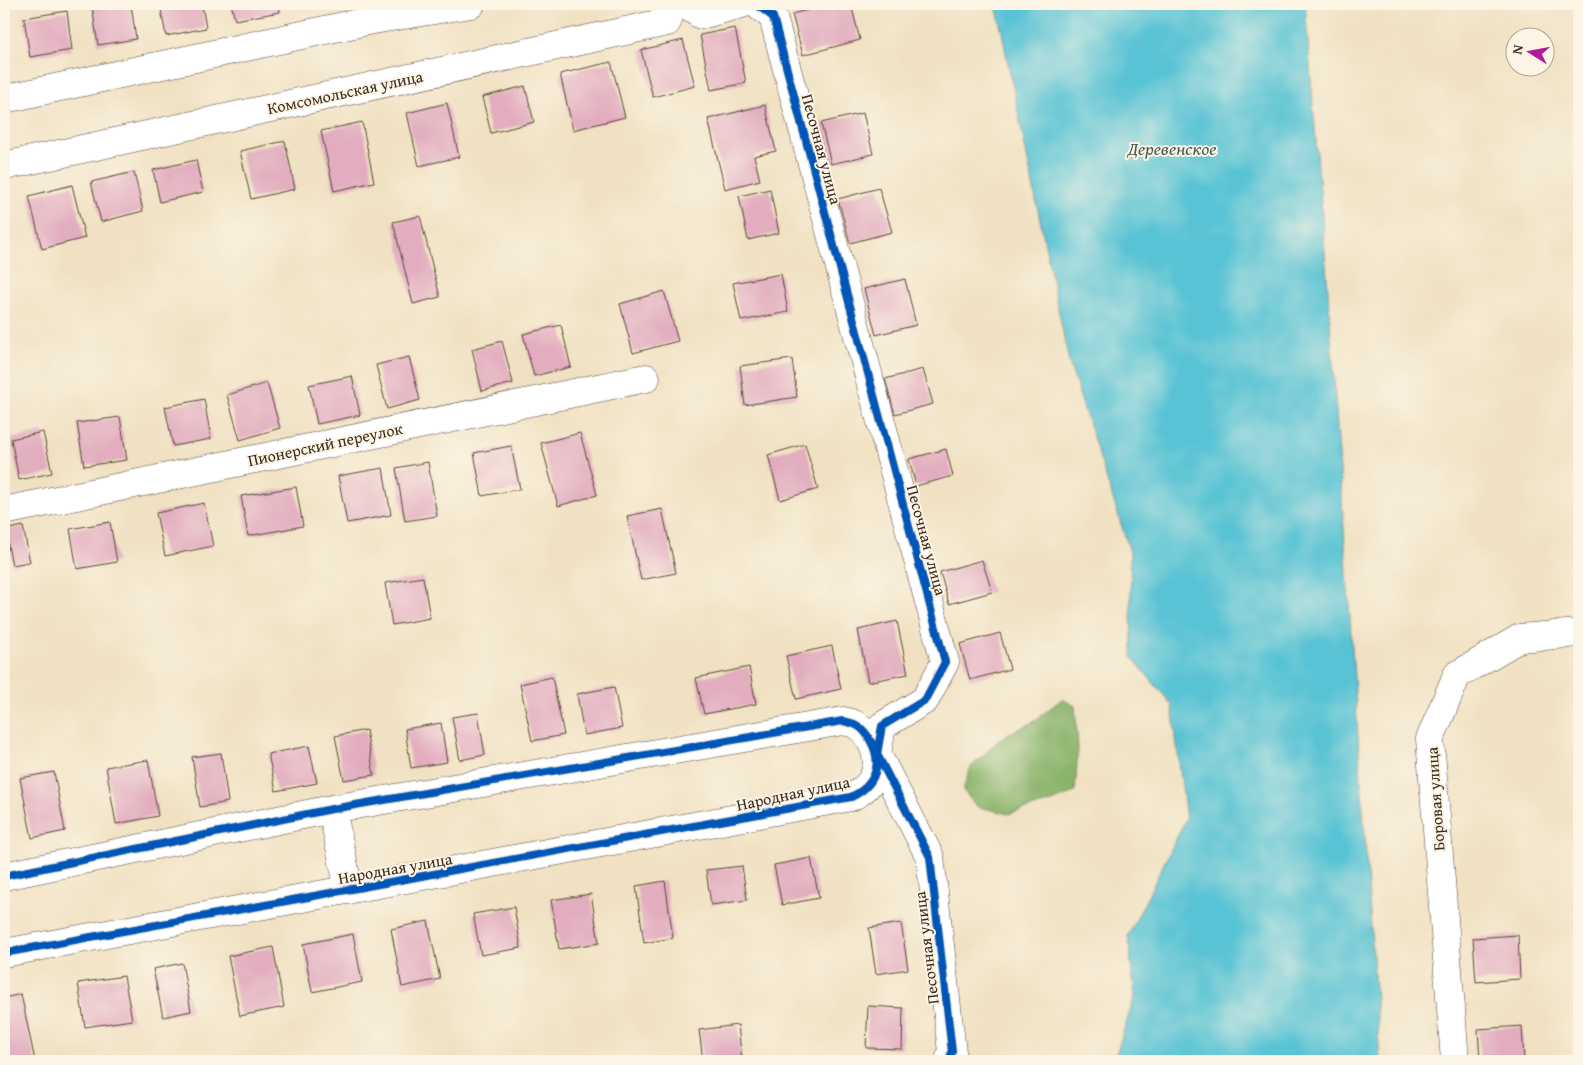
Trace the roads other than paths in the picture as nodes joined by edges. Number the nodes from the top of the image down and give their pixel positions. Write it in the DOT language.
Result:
graph roads {
  1 [pos="471,4"];
  2 [pos="673,4"];
  3 [pos="684,4"];
  4 [pos="742,4"];
  5 [pos="756,4"];
  6 [pos="4,99"];
  7 [pos="4,166"];
  8 [pos="646,378"];
  9 [pos="4,511"];
  10 [pos="1579,633"];
  11 [pos="877,754"];
  12 [pos="332,809"];
  13 [pos="4,876"];
  14 [pos="349,890"];
  15 [pos="4,953"];
  16 [pos="949,1061"];
  17 [pos="1455,1061"];
  1 -- 6 [label="street"];
  2 -- 7 [label="street, Комсомольская улица"];
  3 -- 4 [label="street"];
  5 -- 11 [label="street, Песочная улица"];
  8 -- 9 [label="street, Пионерский переулок"];
  10 -- 17 [label="street, Боровая улица"];
  11 -- 12 [label="street"];
  11 -- 14 [label="street, Народная улица"];
  11 -- 16 [label="street, Песочная улица"];
  12 -- 13 [label="street"];
  12 -- 14 [label="street"];
  14 -- 15 [label="street, Народная улица"];
}
